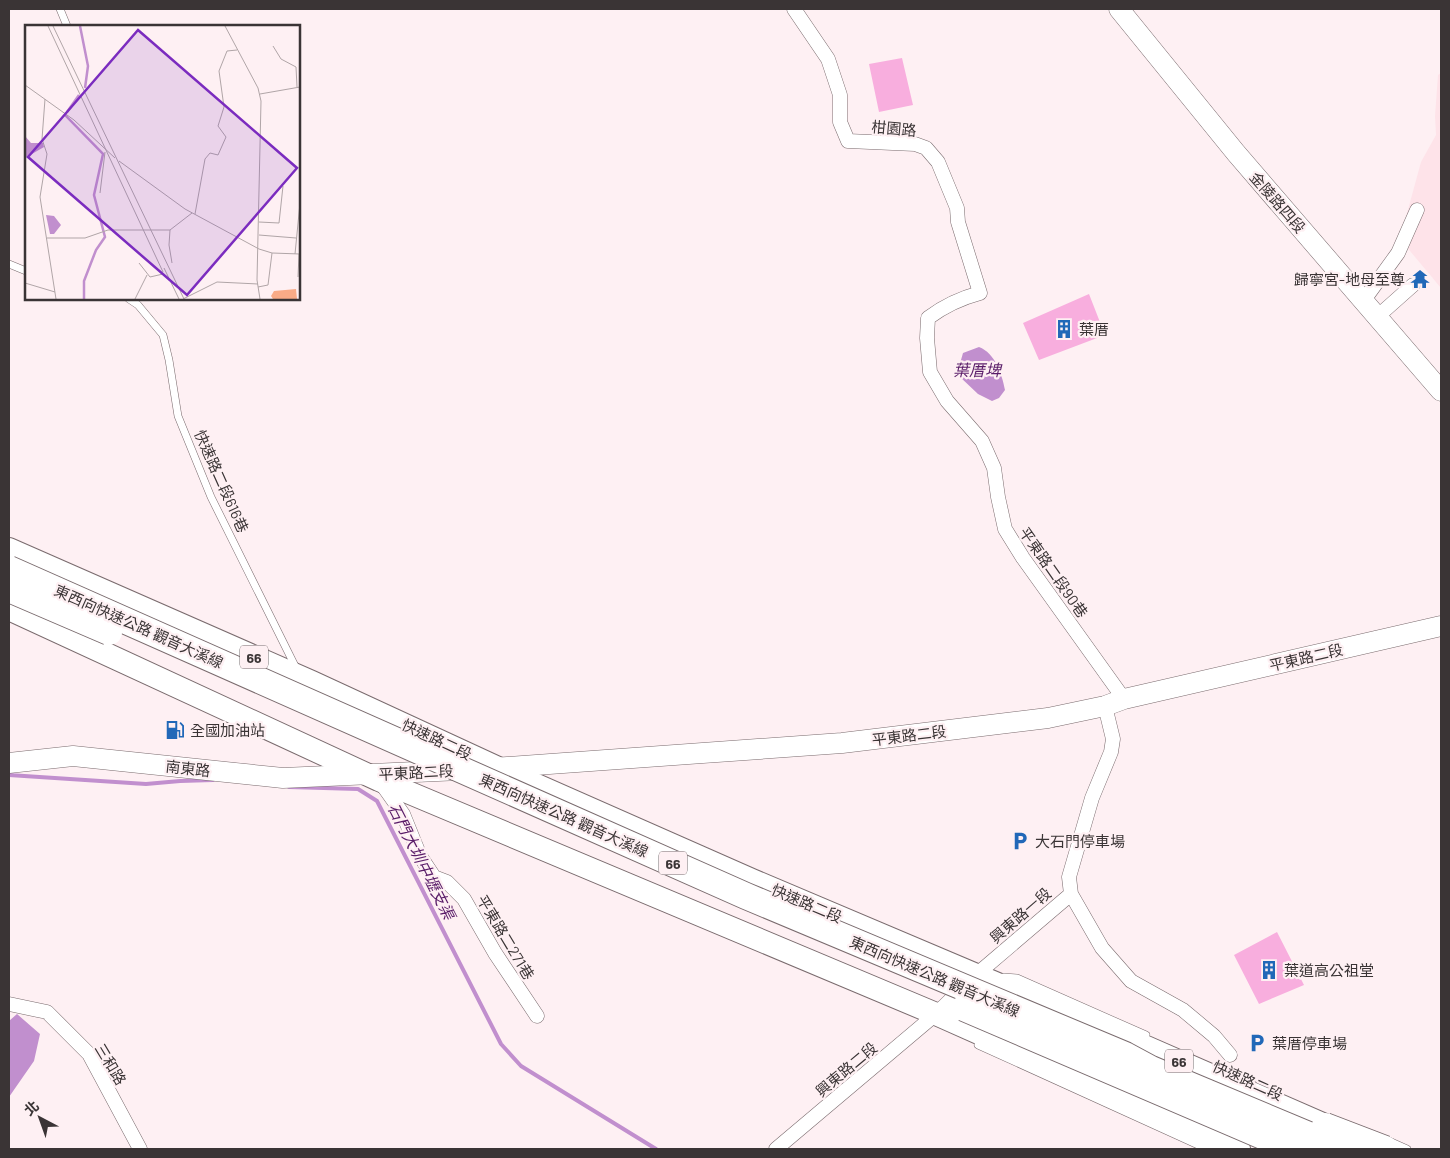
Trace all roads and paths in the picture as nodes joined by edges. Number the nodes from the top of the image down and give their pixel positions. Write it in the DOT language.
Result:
graph roads {
  1 [pos="60,9"];
  2 [pos="794,9"];
  3 [pos="1119,9"];
  4 [pos="67,25"];
  5 [pos="1417,210"];
  6 [pos="9,264"];
  7 [pos="25,271"];
  8 [pos="1413,285"];
  9 [pos="980,293"];
  10 [pos="130,300"];
  11 [pos="1364,300"];
  12 [pos="1377,317"];
  13 [pos="1441,391"];
  14 [pos="9,549"];
  15 [pos="9,569"];
  16 [pos="9,589"];
  17 [pos="9,609"];
  18 [pos="1441,626"];
  19 [pos="300,677"];
  20 [pos="1124,699"];
  21 [pos="1105,706"];
  22 [pos="9,763"];
  23 [pos="498,768"];
  24 [pos="373,778"];
  25 [pos="1071,894"];
  26 [pos="976,975"];
  27 [pos="9,1004"];
  28 [pos="537,1016"];
  29 [pos="938,1018"];
  30 [pos="1153,1038"];
  31 [pos="969,1041"];
  32 [pos="1230,1055"];
  33 [pos="1151,1069"];
  34 [pos="1382,1145"];
  35 [pos="140,1149"];
  36 [pos="776,1149"];
  37 [pos="1207,1149"];
  38 [pos="1238,1149"];
  39 [pos="1293,1149"];
  40 [pos="1342,1149"];
  41 [pos="1407,1149"];
  1 -- 4 [label="lane"];
  2 -- 9 [label="street, 柑園路"];
  3 -- 11 [label="street, 金陵路四段"];
  5 -- 11 [label="street"];
  6 -- 7 [label="lane"];
  8 -- 12 [label="street"];
  9 -- 20 [label="street, 平東路二段90巷"];
  10 -- 19 [label="lane, 快速路二段616巷"];
  11 -- 12 [label="street, 金陵路四段"];
  12 -- 13 [label="street, 金陵路四段"];
  14 -- 19 [label="main road, 快速路二段 / 66"];
  15 -- 33 [label="highway, 東西向快速公路 觀音大溪線 / 66, bridge"];
  16 -- 39 [label="highway, 東西向快速公路 觀音大溪線 / 66, bridge"];
  17 -- 24 [label="main road, 66"];
  18 -- 20 [label="street, 平東路二段"];
  19 -- 23 [label="main road, 快速路二段 / 66"];
  20 -- 21 [label="street, 平東路二段"];
  21 -- 23 [label="street, 平東路二段"];
  21 -- 25 [label="street, 興東路一段"];
  22 -- 24 [label="street, 南東路"];
  23 -- 24 [label="street, 平東路二段"];
  23 -- 26 [label="main road, 快速路二段 / 66"];
  24 -- 28 [label="street, 平東路二271巷"];
  24 -- 29 [label="main road, 66"];
  25 -- 26 [label="street, 興東路一段"];
  25 -- 32 [label="street"];
  26 -- 29 [label="street, 興東路一段"];
  26 -- 30 [label="lane, 快速路二段"];
  26 -- 34 [label="main road, 快速路二段 / 66"];
  27 -- 35 [label="street, 三和路"];
  29 -- 36 [label="street, 興東路二段"];
  29 -- 38 [label="main road, 66"];
  31 -- 37 [label="lane"];
  33 -- 34 [label="highway, bridge"];
  33 -- 40 [label="highway, 東西向快速公路 觀音大溪線 / 66, bridge"];
  34 -- 41 [label="lane, 快速路二段"];
}
